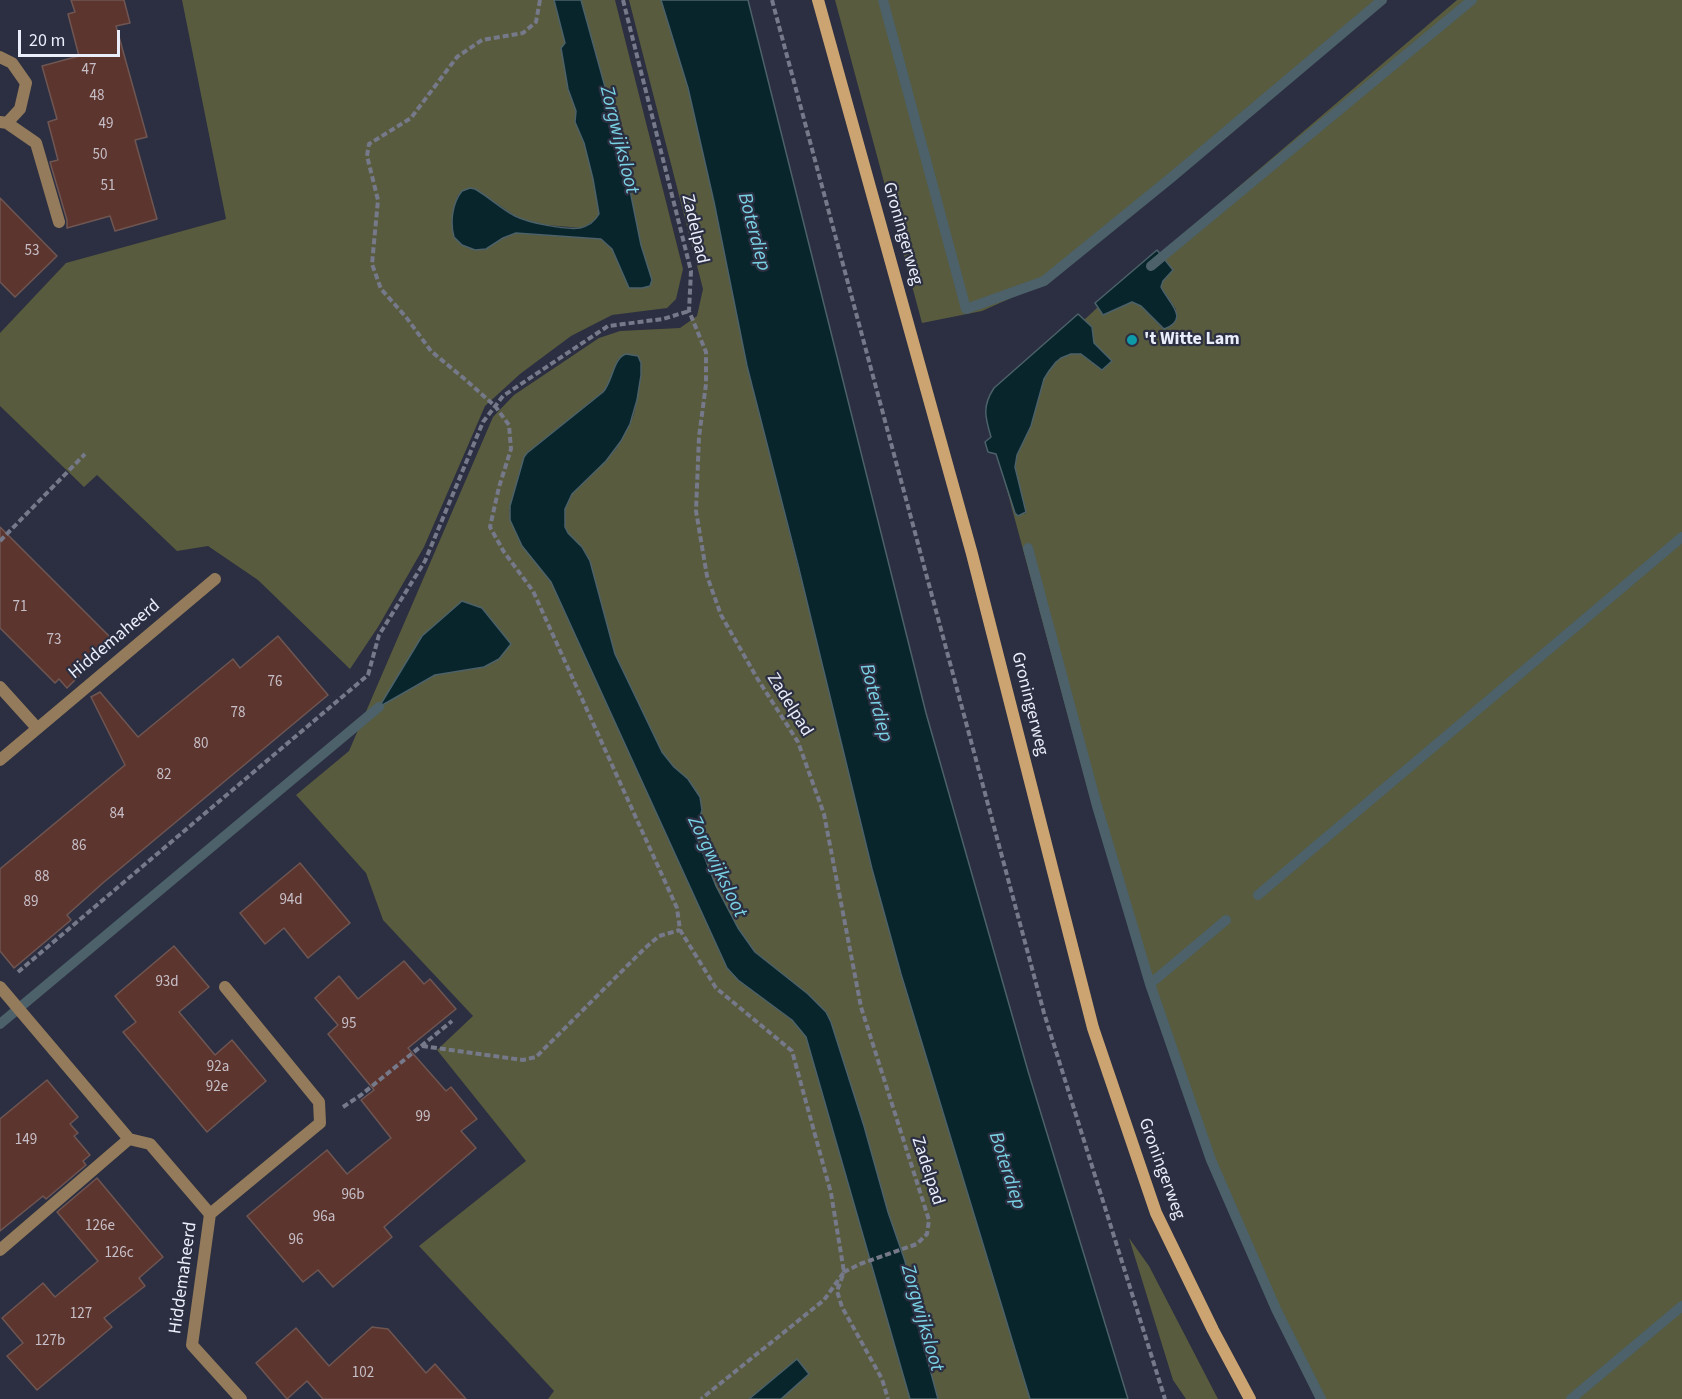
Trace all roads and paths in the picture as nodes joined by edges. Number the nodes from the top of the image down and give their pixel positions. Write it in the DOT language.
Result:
graph roads {
  1 [pos="540,0"];
  2 [pos="622,0"];
  3 [pos="772,0"];
  4 [pos="818,0"];
  5 [pos="0,57"];
  6 [pos="4,123"];
  7 [pos="59,222"];
  8 [pos="689,311"];
  9 [pos="495,406"];
  10 [pos="86,454"];
  11 [pos="0,541"];
  12 [pos="215,579"];
  13 [pos="0,687"];
  14 [pos="37,728"];
  15 [pos="0,760"];
  16 [pos="680,930"];
  17 [pos="18,972"];
  18 [pos="0,987"];
  19 [pos="225,987"];
  20 [pos="452,1021"];
  21 [pos="422,1046"];
  22 [pos="320,1123"];
  23 [pos="129,1139"];
  24 [pos="210,1214"];
  25 [pos="0,1250"];
  26 [pos="844,1272"];
  27 [pos="241,1399"];
  28 [pos="702,1399"];
  29 [pos="888,1399"];
  30 [pos="1165,1399"];
  31 [pos="1250,1399"];
  1 -- 9 [label="path"];
  2 -- 8 [label="path, Zadelpad"];
  3 -- 30 [label="path"];
  4 -- 31 [label="main road, Groningerweg"];
  5 -- 6 [label="street"];
  6 -- 7 [label="street"];
  8 -- 9 [label="path"];
  8 -- 26 [label="path, Zadelpad"];
  9 -- 16 [label="path"];
  9 -- 17 [label="path"];
  10 -- 11 [label="path"];
  12 -- 14 [label="street, Hiddemaheerd"];
  13 -- 14 [label="street"];
  14 -- 15 [label="street, Hiddemaheerd"];
  16 -- 21 [label="path"];
  16 -- 26 [label="path"];
  18 -- 23 [label="street, Hiddemaheerd"];
  19 -- 22 [label="street"];
  20 -- 21 [label="path"];
  21 -- 22 [label="path"];
  22 -- 24 [label="street, Hiddemaheerd"];
  23 -- 24 [label="street, Hiddemaheerd"];
  23 -- 25 [label="street"];
  24 -- 27 [label="street, Hiddemaheerd"];
  26 -- 28 [label="path"];
  26 -- 29 [label="path"];
}
